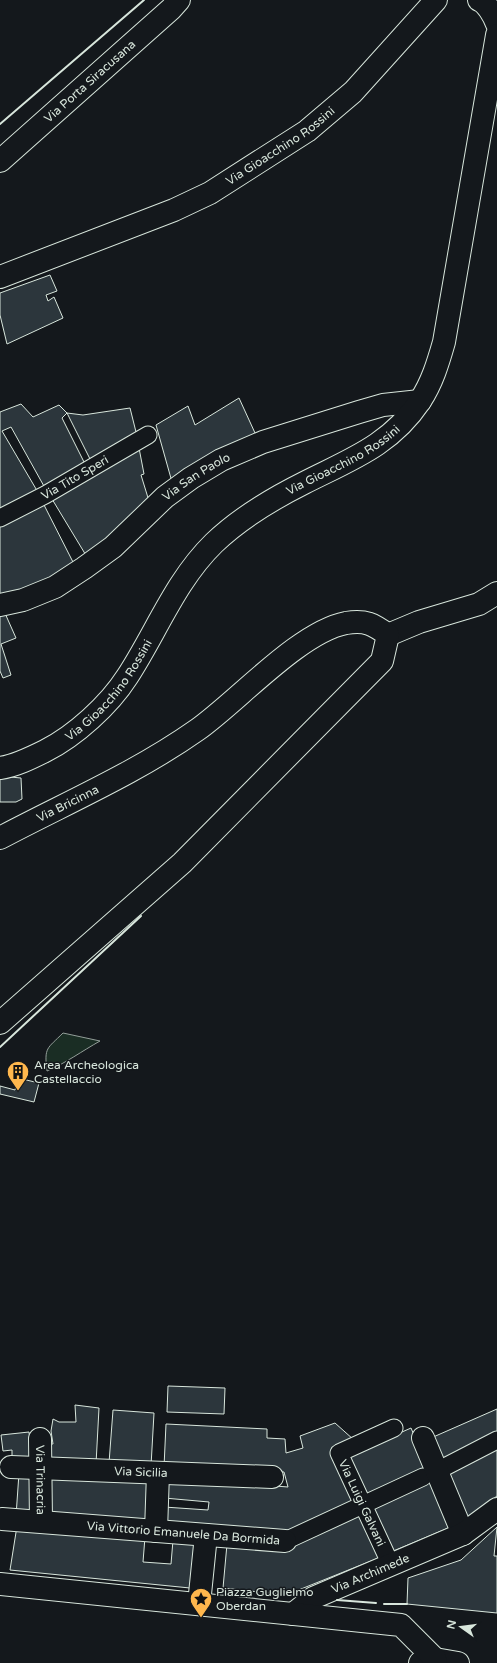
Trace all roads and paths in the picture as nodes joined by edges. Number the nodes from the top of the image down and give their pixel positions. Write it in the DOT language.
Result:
graph roads {
  1 [pos="179,0"];
  2 [pos="436,0"];
  3 [pos="479,0"];
  4 [pos="497,24"];
  5 [pos="497,35"];
  6 [pos="0,161"];
  7 [pos="0,277"];
  8 [pos="420,401"];
  9 [pos="148,435"];
  10 [pos="0,518"];
  11 [pos="497,593"];
  12 [pos="0,605"];
  13 [pos="388,635"];
  14 [pos="0,768"];
  15 [pos="0,838"];
  16 [pos="0,1023"];
  17 [pos="394,1428"];
  18 [pos="423,1438"];
  19 [pos="40,1439"];
  20 [pos="497,1440"];
  21 [pos="11,1467"];
  22 [pos="40,1468"];
  23 [pos="158,1473"];
  24 [pos="430,1474"];
  25 [pos="272,1477"];
  26 [pos="363,1504"];
  27 [pos="497,1509"];
  28 [pos="2,1519"];
  29 [pos="40,1521"];
  30 [pos="156,1531"];
  31 [pos="463,1534"];
  32 [pos="206,1535"];
  33 [pos="285,1540"];
  34 [pos="391,1565"];
  35 [pos="0,1584"];
  36 [pos="200,1604"];
  37 [pos="293,1614"];
  38 [pos="430,1662"];
  39 [pos="458,1663"];
  1 -- 6 [label="street, Via Porta Siracusana"];
  2 -- 7 [label="street, Via Gioacchino Rossini"];
  3 -- 4 [label="street"];
  5 -- 8 [label="street, Via Gioacchino Rossini"];
  8 -- 12 [label="street, Via San Paolo"];
  8 -- 14 [label="street, Via Gioacchino Rossini"];
  9 -- 10 [label="street, Via Tito Speri"];
  11 -- 13 [label="street"];
  13 -- 15 [label="street, Via Bricinna"];
  13 -- 16 [label="street"];
  17 -- 26 [label="street, Via Luigi Galvani"];
  18 -- 24 [label="street"];
  19 -- 22 [label="street, Via Trinacria"];
  20 -- 24 [label="street, Via Vittorio Emanuele Da Bormida"];
  21 -- 22 [label="street, Via Sicilia"];
  22 -- 23 [label="street, Via Sicilia"];
  22 -- 29 [label="street, Via Trinacria"];
  23 -- 25 [label="street, Via Sicilia"];
  23 -- 30 [label="street"];
  24 -- 26 [label="street, Via Vittorio Emanuele Da Bormida"];
  24 -- 31 [label="street"];
  26 -- 33 [label="street, Via Vittorio Emanuele Da Bormida"];
  26 -- 34 [label="street, Via Luigi Galvani"];
  27 -- 31 [label="street, Via Archimede"];
  28 -- 29 [label="street, Via Vittorio Emanuele Da Bormida"];
  29 -- 30 [label="street, Via Vittorio Emanuele Da Bormida"];
  30 -- 32 [label="street, Via Vittorio Emanuele Da Bormida"];
  31 -- 34 [label="street, Via Archimede"];
  32 -- 33 [label="street, Via Vittorio Emanuele Da Bormida"];
  32 -- 36 [label="street"];
  34 -- 37 [label="street, Via Archimede"];
  35 -- 36 [label="street"];
  36 -- 37 [label="street"];
  37 -- 38 [label="street"];
  38 -- 39 [label="street"];
}
